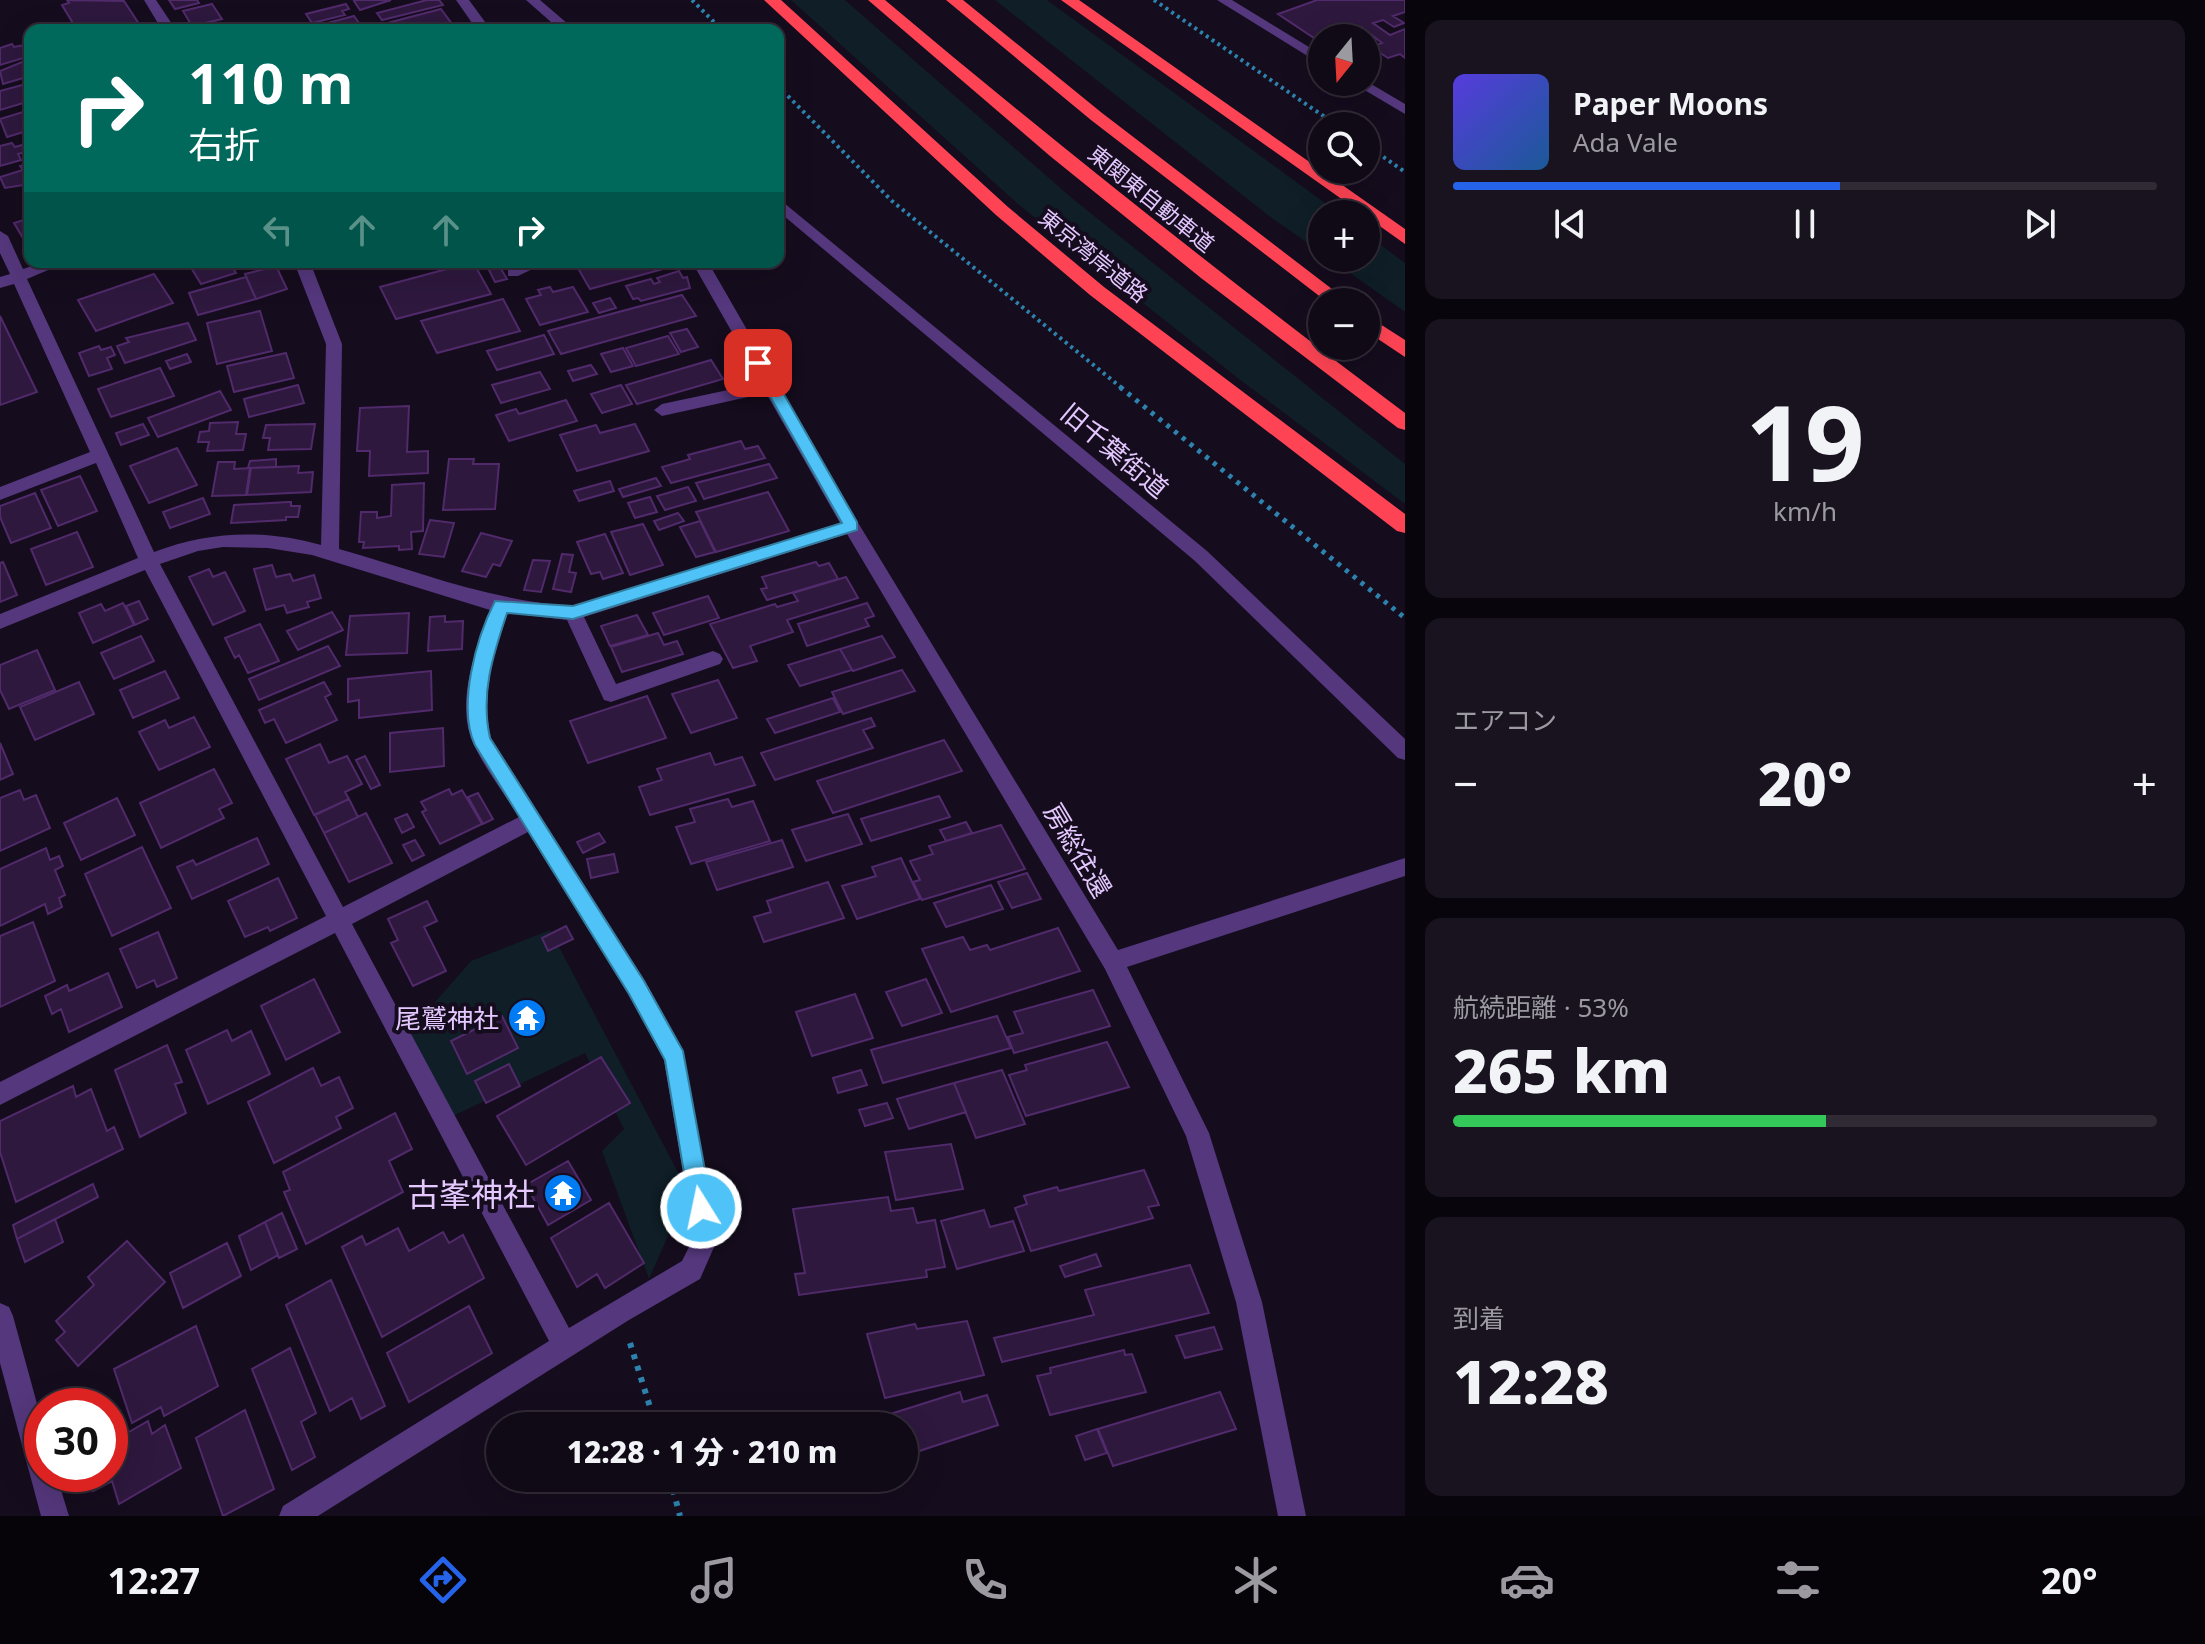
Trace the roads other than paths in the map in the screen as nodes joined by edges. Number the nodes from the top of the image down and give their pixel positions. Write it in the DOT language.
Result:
graph roads {
  1 [pos="150,0"];
  2 [pos="462,0"];
  3 [pos="532,0"];
  4 [pos="772,0"];
  5 [pos="876,0"];
  6 [pos="954,0"];
  7 [pos="1069,0"];
  8 [pos="1223,0"];
  9 [pos="165,24"];
  10 [pos="480,24"];
  11 [pos="561,24"];
  12 [pos="1308,52"];
  13 [pos="1380,95"];
  14 [pos="1405,110"];
  15 [pos="784,208"];
  16 [pos="0,236"];
  17 [pos="1405,236"];
  18 [pos="41,268"];
  19 [pos="304,268"];
  20 [pos="523,268"];
  21 [pos="703,268"];
  22 [pos="513,272"];
  23 [pos="9,279"];
  24 [pos="1321,288"];
  25 [pos="1380,331"];
  26 [pos="1405,350"];
  27 [pos="771,386"];
  28 [pos="662,410"];
  29 [pos="1405,423"];
  30 [pos="100,455"];
  31 [pos="0,494"];
  32 [pos="1405,525"];
  33 [pos="851,526"];
  34 [pos="330,555"];
  35 [pos="149,561"];
  36 [pos="501,605"];
  37 [pos="573,613"];
  38 [pos="0,622"];
  39 [pos="713,659"];
  40 [pos="1405,752"];
  41 [pos="531,821"];
  42 [pos="1405,867"];
  43 [pos="339,918"];
  44 [pos="1113,962"];
  45 [pos="0,1094"];
  46 [pos="0,1316"];
  47 [pos="565,1346"];
  48 [pos="24,1403"];
  49 [pos="48,1492"];
  50 [pos="55,1516"];
  51 [pos="293,1516"];
  52 [pos="1292,1516"];
  1 -- 9 [label="street"];
  2 -- 10 [label="street"];
  3 -- 11 [label="street"];
  4 -- 32 [label="highway, 東京湾岸道路"];
  5 -- 29 [label="highway, 東関東自動車道"];
  6 -- 24 [label="highway, 東関東自動車道"];
  7 -- 17 [label="highway"];
  8 -- 12 [label="street"];
  13 -- 14 [label="street"];
  15 -- 40 [label="street, 旧千葉街道"];
  16 -- 23 [label="street"];
  18 -- 23 [label="street"];
  19 -- 34 [label="street"];
  20 -- 22 [label="street"];
  21 -- 27 [label="street, 房総往還"];
  23 -- 30 [label="street"];
  25 -- 26 [label="highway"];
  27 -- 28 [label="street"];
  27 -- 33 [label="street, 房総往還"];
  30 -- 31 [label="street"];
  30 -- 35 [label="street"];
  33 -- 37 [label="street"];
  33 -- 44 [label="street, 房総往還"];
  34 -- 35 [label="street"];
  34 -- 36 [label="street"];
  35 -- 38 [label="street"];
  35 -- 43 [label="street"];
  36 -- 37 [label="street"];
  36 -- 41 [label="street"];
  37 -- 39 [label="street"];
  41 -- 43 [label="street"];
  41 -- 47 [label="street"];
  42 -- 44 [label="street"];
  43 -- 45 [label="street"];
  43 -- 47 [label="street"];
  44 -- 52 [label="street, 房総往還"];
  46 -- 48 [label="street"];
  47 -- 51 [label="street"];
  49 -- 50 [label="street"];
}
